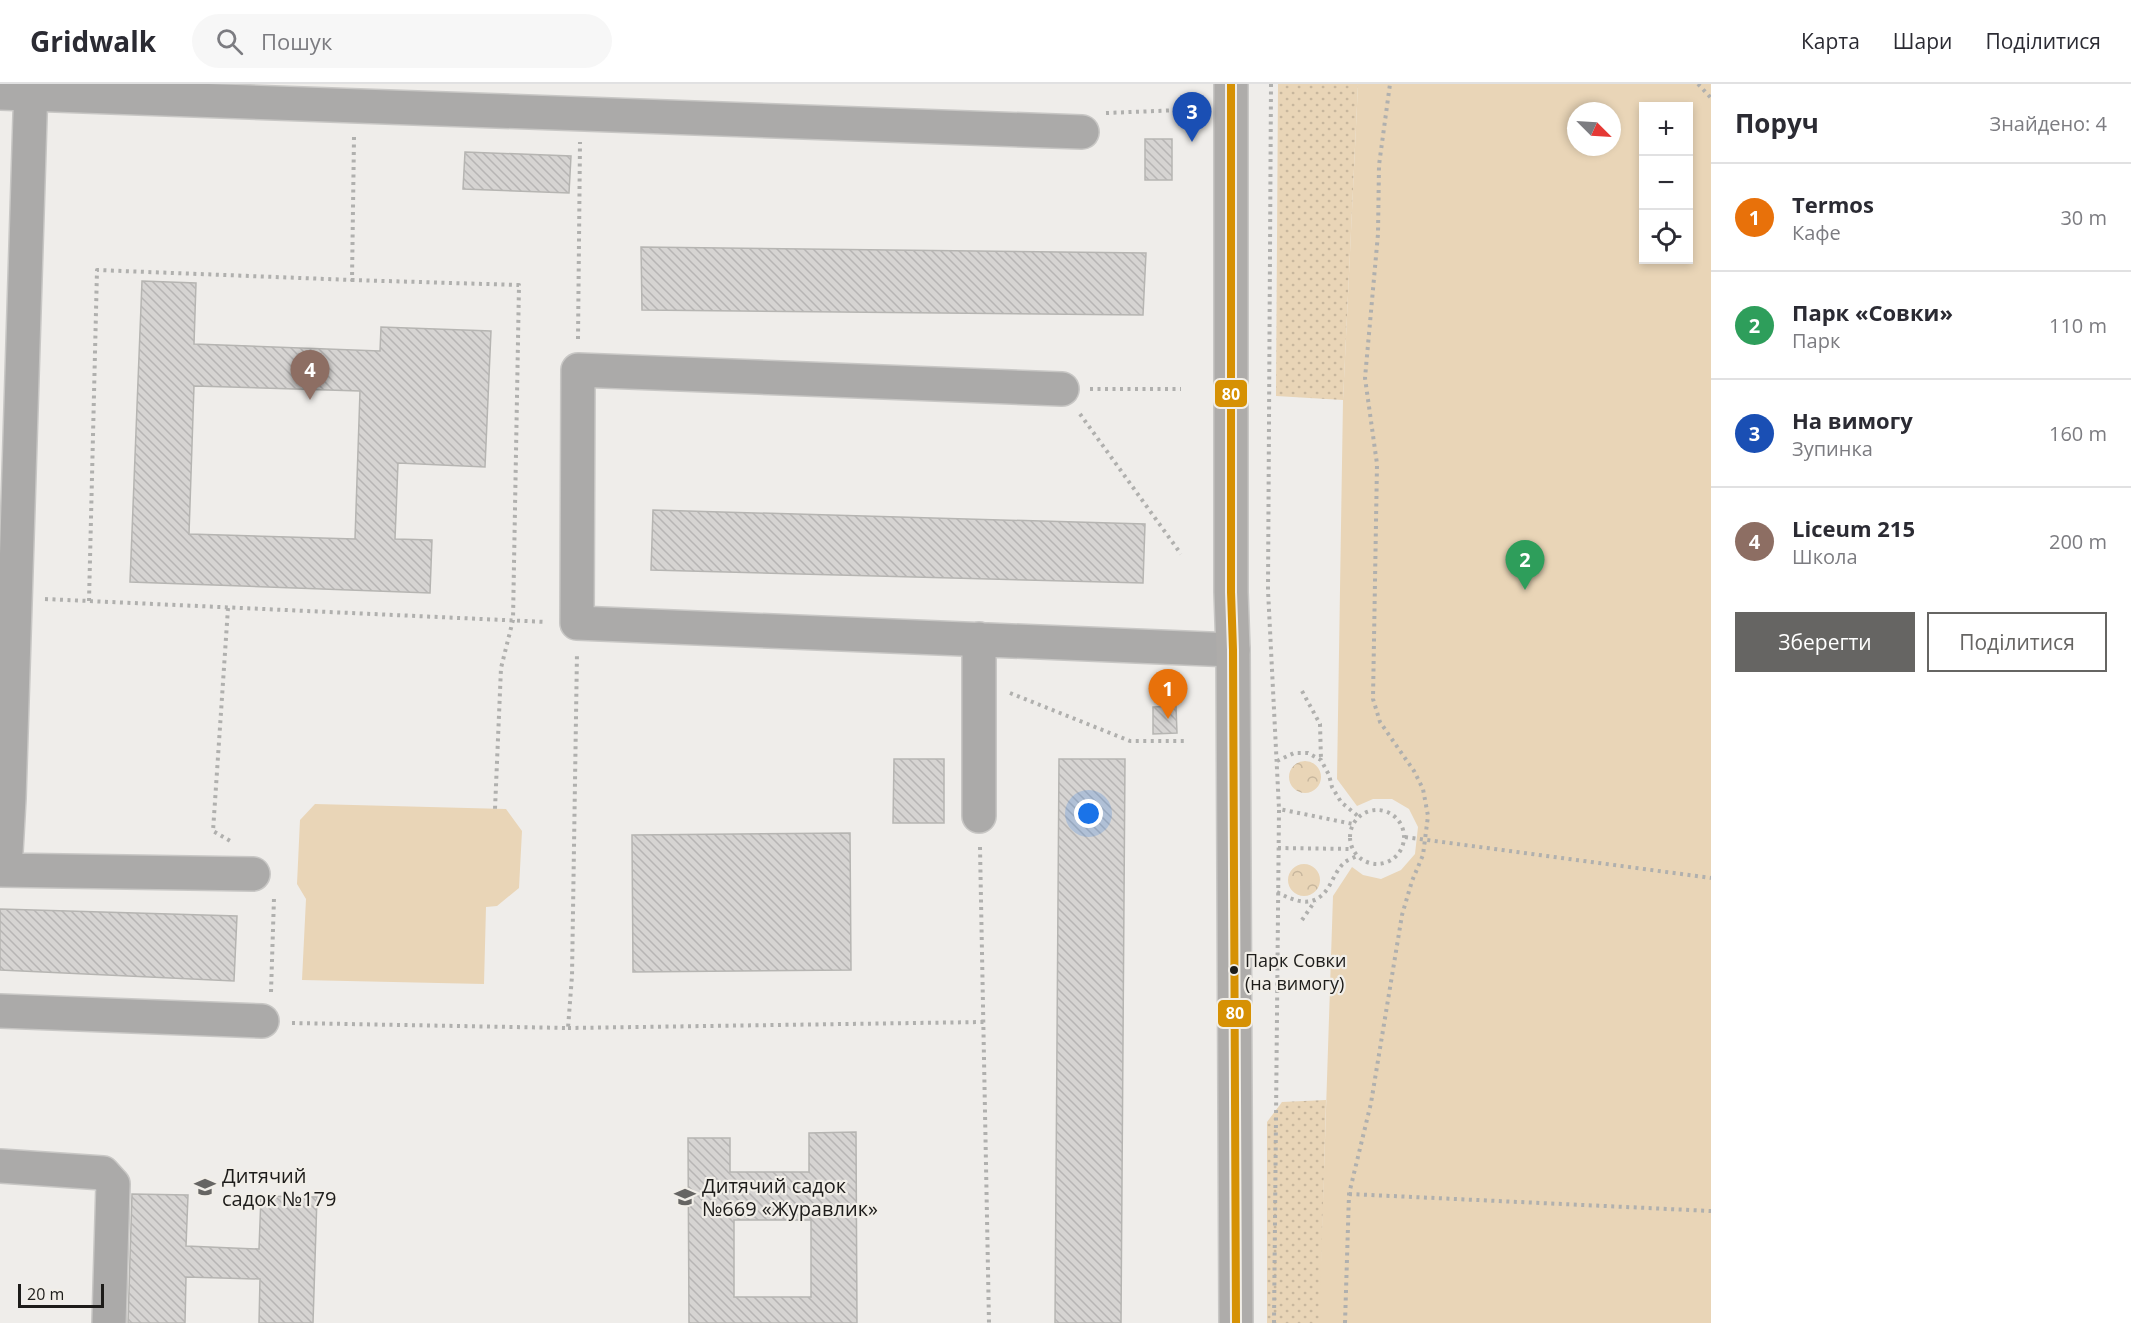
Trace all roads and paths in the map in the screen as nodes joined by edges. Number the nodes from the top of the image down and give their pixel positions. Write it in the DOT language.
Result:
graph roads {
  1 [pos="1231,84"];
  2 [pos="1271,84"];
  3 [pos="1390,84"];
  4 [pos="1698,84"];
  5 [pos="20,90"];
  6 [pos="1711,98"];
  7 [pos="355,106"];
  8 [pos="1181,110"];
  9 [pos="580,114"];
  10 [pos="1082,132"];
  11 [pos="352,280"];
  12 [pos="11,337"];
  13 [pos="578,370"];
  14 [pos="1062,389"];
  15 [pos="1181,389"];
  16 [pos="1181,554"];
  17 [pos="7,598"];
  18 [pos="90,602"];
  19 [pos="228,608"];
  20 [pos="513,620"];
  21 [pos="577,623"];
  22 [pos="979,639"];
  23 [pos="1233,650"];
  24 [pos="979,680"];
  25 [pos="1302,691"];
  26 [pos="1184,741"];
  27 [pos="1321,760"];
  28 [pos="1277,761"];
  29 [pos="495,809"];
  30 [pos="1279,809"];
  31 [pos="979,816"];
  32 [pos="1359,817"];
  33 [pos="1353,824"];
  34 [pos="1405,837"];
  35 [pos="1425,840"];
  36 [pos="1278,848"];
  37 [pos="1352,849"];
  38 [pos="1357,856"];
  39 [pos="2,870"];
  40 [pos="256,870"];
  41 [pos="1711,878"];
  42 [pos="1277,892"];
  43 [pos="1315,901"];
  44 [pos="1302,920"];
  45 [pos="0,1011"];
  46 [pos="266,1022"];
  47 [pos="984,1022"];
  48 [pos="568,1028"];
  49 [pos="0,1166"];
  50 [pos="1349,1194"];
  51 [pos="1711,1211"];
  52 [pos="109,1323"];
  53 [pos="989,1323"];
  54 [pos="1236,1323"];
  55 [pos="1274,1323"];
  56 [pos="1345,1323"];
  1 -- 23 [label="main road"];
  2 -- 28 [label="path"];
  3 -- 35 [label="path"];
  4 -- 6 [label="path"];
  5 -- 7 [label="lane"];
  5 -- 12 [label="lane"];
  7 -- 9 [label="lane"];
  7 -- 11 [label="path"];
  8 -- 10 [label="path"];
  9 -- 10 [label="lane"];
  9 -- 13 [label="path"];
  11 -- 18 [label="path"];
  11 -- 20 [label="path"];
  12 -- 17 [label="lane"];
  13 -- 14 [label="lane"];
  13 -- 21 [label="lane"];
  14 -- 15 [label="path"];
  14 -- 16 [label="path"];
  17 -- 18 [label="path"];
  17 -- 39 [label="lane"];
  18 -- 19 [label="path"];
  19 -- 20 [label="path"];
  19 -- 40 [label="path"];
  20 -- 21 [label="path"];
  20 -- 29 [label="path"];
  21 -- 22 [label="lane"];
  21 -- 48 [label="path"];
  22 -- 23 [label="lane"];
  22 -- 24 [label="lane"];
  23 -- 54 [label="main road"];
  24 -- 26 [label="path"];
  24 -- 31 [label="lane"];
  25 -- 27 [label="path"];
  27 -- 28 [label="path"];
  27 -- 32 [label="path"];
  28 -- 30 [label="path"];
  30 -- 33 [label="path"];
  30 -- 36 [label="path"];
  31 -- 47 [label="path"];
  32 -- 33 [label="path"];
  32 -- 34 [label="path"];
  33 -- 37 [label="path"];
  34 -- 35 [label="path"];
  34 -- 38 [label="path"];
  35 -- 41 [label="path"];
  35 -- 50 [label="path"];
  36 -- 37 [label="path"];
  36 -- 42 [label="path"];
  37 -- 38 [label="path"];
  38 -- 43 [label="path"];
  39 -- 40 [label="lane"];
  40 -- 46 [label="path"];
  42 -- 43 [label="path"];
  42 -- 55 [label="path"];
  43 -- 44 [label="path"];
  45 -- 46 [label="lane"];
  46 -- 48 [label="path"];
  47 -- 48 [label="path"];
  47 -- 53 [label="path"];
  49 -- 52 [label="lane"];
  50 -- 51 [label="path"];
  50 -- 56 [label="path"];
}
